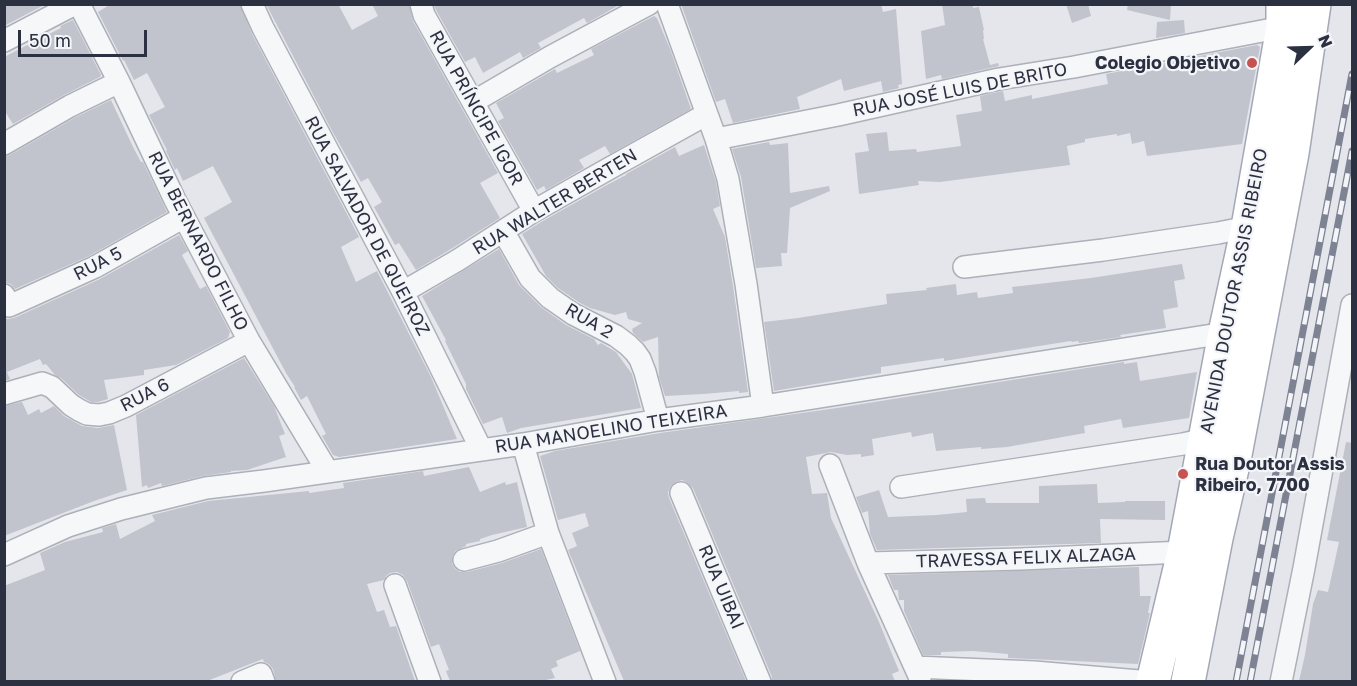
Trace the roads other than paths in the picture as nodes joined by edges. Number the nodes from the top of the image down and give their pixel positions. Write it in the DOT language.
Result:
graph roads {
  1 [pos="252,4"];
  2 [pos="421,4"];
  3 [pos="649,4"];
  4 [pos="668,4"];
  5 [pos="81,6"];
  6 [pos="1297,18"];
  7 [pos="4,42"];
  8 [pos="119,82"];
  9 [pos="473,102"];
  10 [pos="707,114"];
  11 [pos="716,139"];
  12 [pos="4,144"];
  13 [pos="534,211"];
  14 [pos="184,217"];
  15 [pos="1248,227"];
  16 [pos="503,231"];
  17 [pos="964,267"];
  18 [pos="403,292"];
  19 [pos="7,300"];
  20 [pos="1353,305"];
  21 [pos="1226,333"];
  22 [pos="249,341"];
  23 [pos="4,394"];
  24 [pos="763,406"];
  25 [pos="658,420"];
  26 [pos="1205,439"];
  27 [pos="523,444"];
  28 [pos="481,449"];
  29 [pos="830,465"];
  30 [pos="328,472"];
  31 [pos="901,487"];
  32 [pos="681,493"];
  33 [pos="548,533"];
  34 [pos="1184,552"];
  35 [pos="4,555"];
  36 [pos="464,560"];
  37 [pos="868,563"];
  38 [pos="395,585"];
  39 [pos="918,674"];
  40 [pos="430,681"];
  41 [pos="605,681"];
  42 [pos="760,681"];
  43 [pos="1152,681"];
  44 [pos="1188,681"];
  45 [pos="1281,681"];
  1 -- 18 [label="street, RUA SALVADOR DE QUEIROZ"];
  2 -- 9 [label="street, RUA PRÍNCIPE IGOR"];
  3 -- 9 [label="street"];
  4 -- 10 [label="street"];
  5 -- 7 [label="street"];
  5 -- 8 [label="street, RUA BERNARDO FILHO"];
  6 -- 11 [label="street, RUA JOSÉ LUIS DE BRITO"];
  6 -- 15 [label="main road, AVENIDA DOUTOR ASSIS RIBEIRO"];
  6 -- 44 [label="main road, AVENIDA DOUTOR ASSIS RIBEIRO"];
  8 -- 12 [label="street"];
  8 -- 14 [label="street, RUA BERNARDO FILHO"];
  9 -- 13 [label="street, RUA PRÍNCIPE IGOR"];
  10 -- 11 [label="street"];
  10 -- 13 [label="street, RUA WALTER BERTEN"];
  11 -- 24 [label="street"];
  13 -- 16 [label="street, RUA WALTER BERTEN"];
  14 -- 19 [label="street, RUA 5"];
  14 -- 22 [label="street, RUA BERNARDO FILHO"];
  15 -- 17 [label="street"];
  15 -- 21 [label="main road, AVENIDA DOUTOR ASSIS RIBEIRO"];
  16 -- 18 [label="street, RUA WALTER BERTEN"];
  16 -- 25 [label="street, RUA 2"];
  18 -- 28 [label="street, RUA SALVADOR DE QUEIROZ"];
  20 -- 45 [label="street"];
  21 -- 24 [label="street, RUA MANOELINO TEIXEIRA"];
  21 -- 26 [label="main road, AVENIDA DOUTOR ASSIS RIBEIRO"];
  22 -- 23 [label="street, RUA 6"];
  22 -- 30 [label="street, RUA BERNARDO FILHO"];
  24 -- 25 [label="street, RUA MANOELINO TEIXEIRA"];
  25 -- 27 [label="street, RUA MANOELINO TEIXEIRA"];
  26 -- 31 [label="street"];
  26 -- 34 [label="main road, AVENIDA DOUTOR ASSIS RIBEIRO"];
  27 -- 28 [label="street, RUA MANOELINO TEIXEIRA"];
  27 -- 33 [label="street"];
  28 -- 30 [label="street, RUA MANOELINO TEIXEIRA"];
  29 -- 37 [label="street"];
  30 -- 35 [label="street, RUA MANOELINO TEIXEIRA"];
  32 -- 42 [label="street, RUA UIBAI"];
  33 -- 36 [label="street"];
  33 -- 41 [label="street"];
  34 -- 37 [label="street, TRAVESSA FELIX ALZAGA"];
  34 -- 43 [label="main road, AVENIDA DOUTOR ASSIS RIBEIRO"];
  37 -- 39 [label="street"];
  38 -- 40 [label="street"];
  39 -- 43 [label="street"];
}
